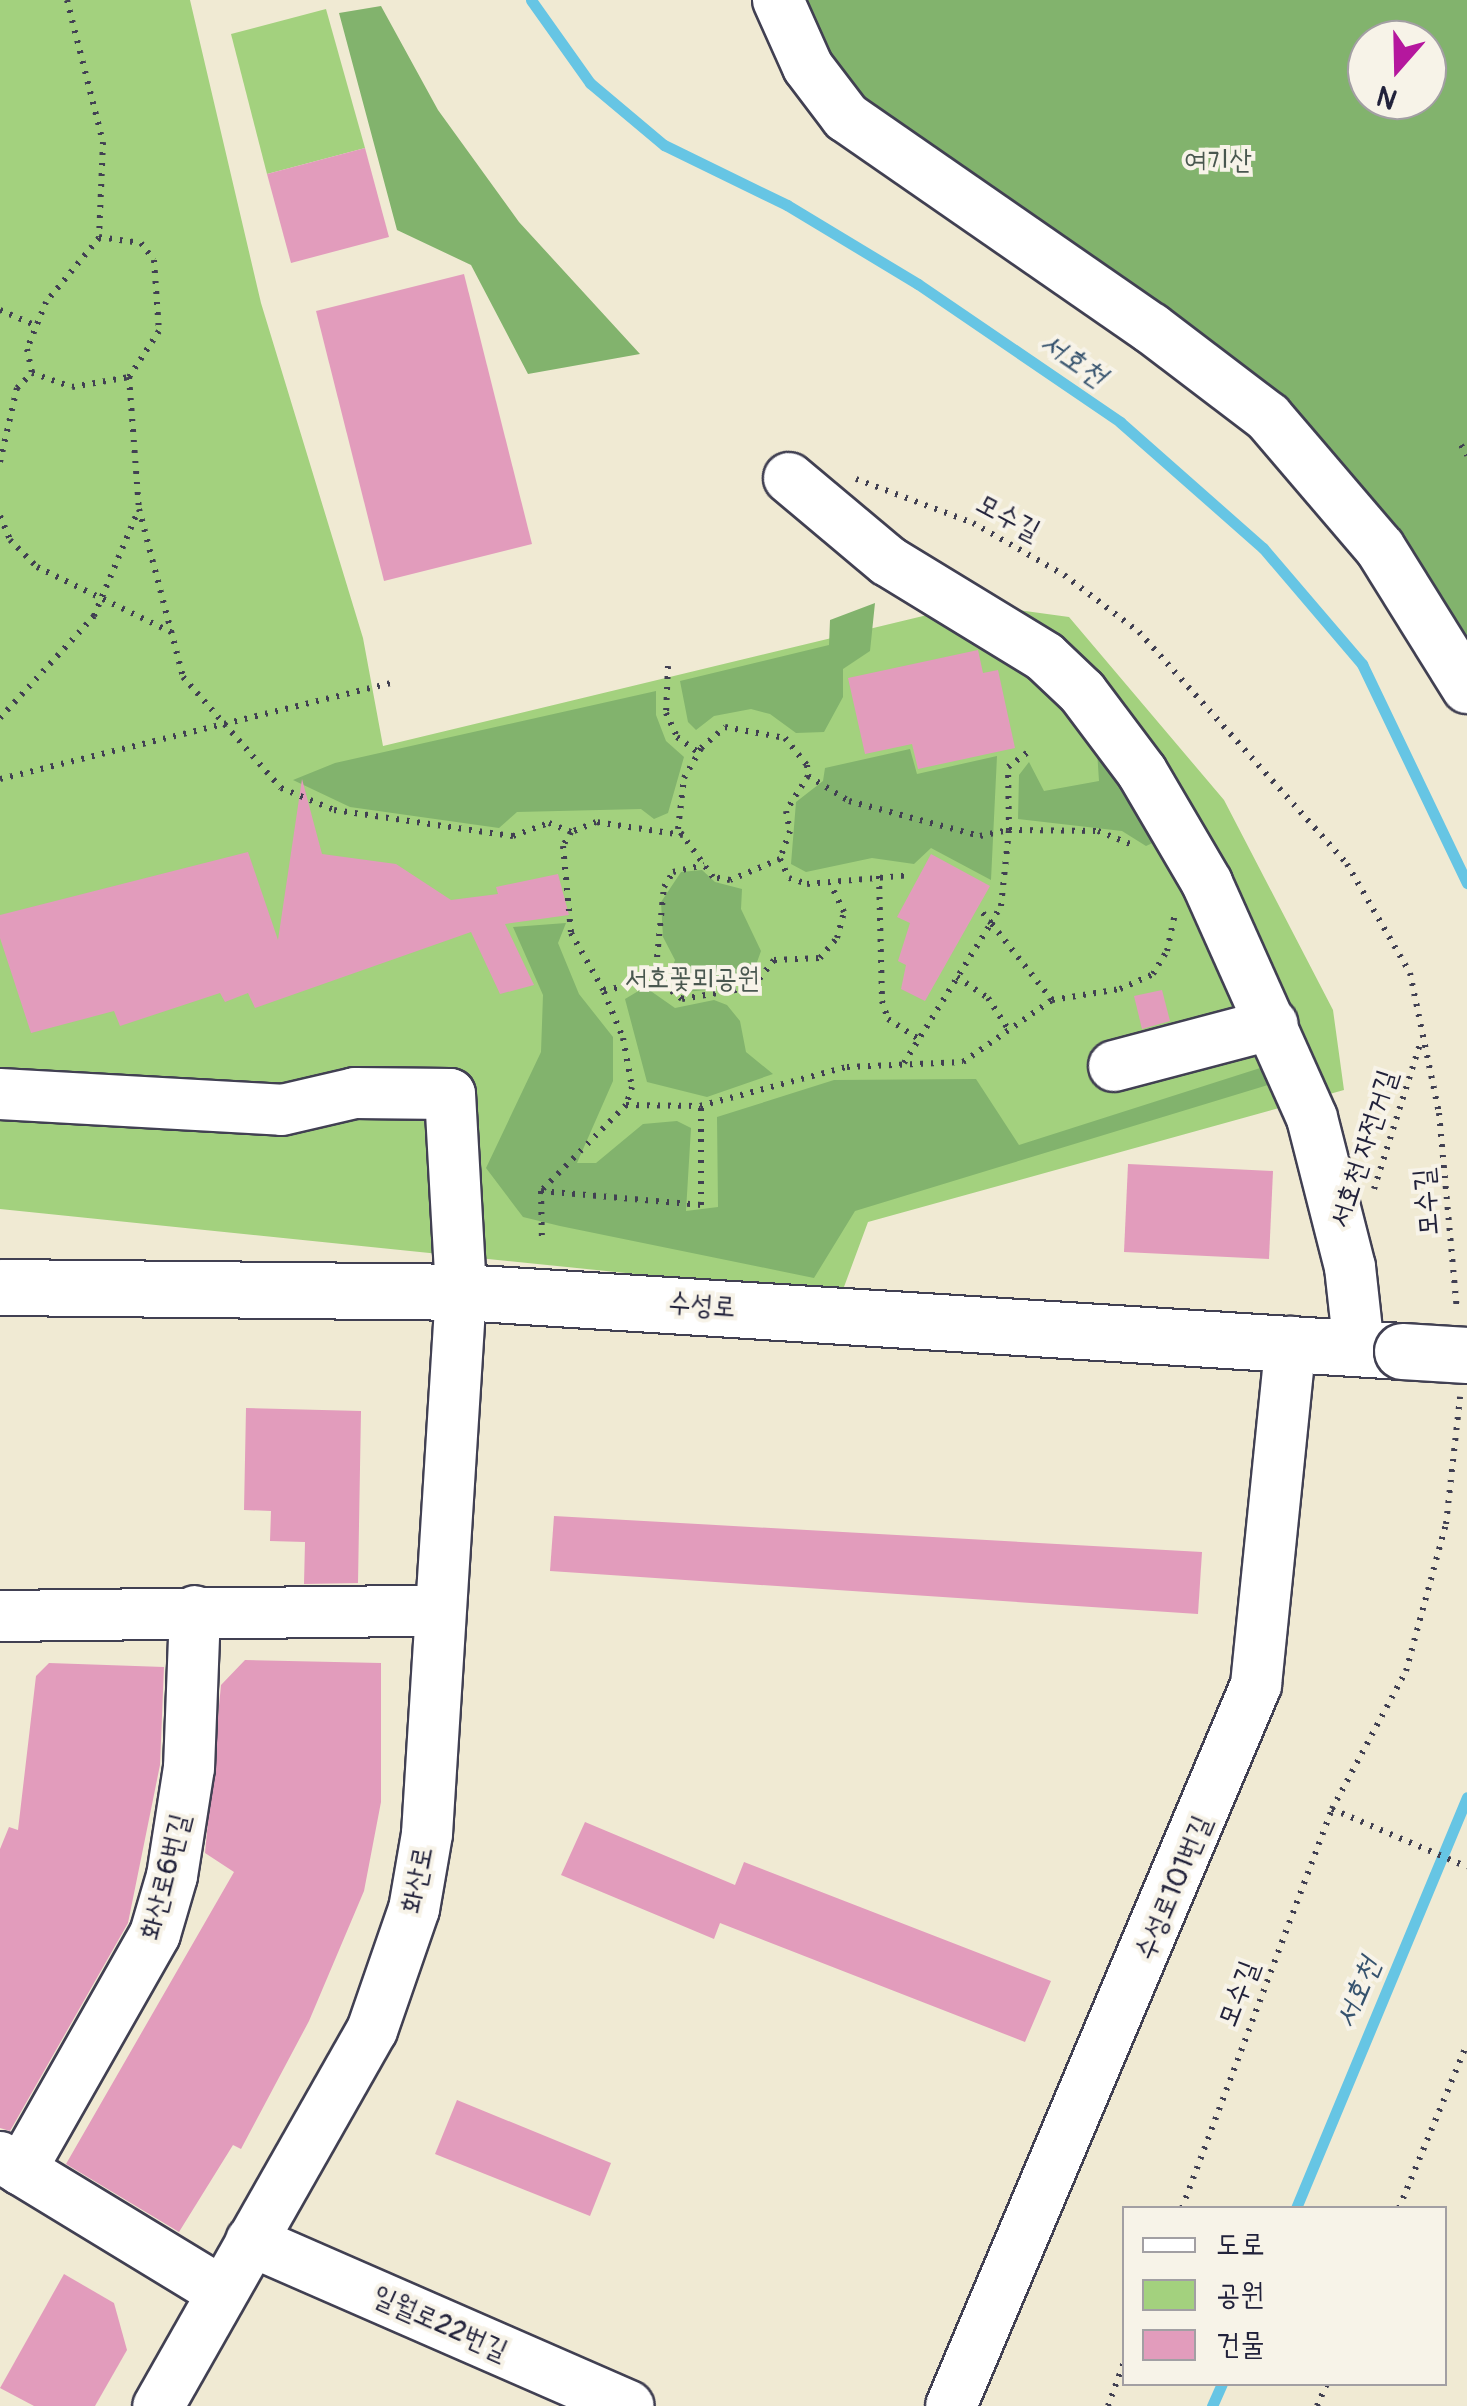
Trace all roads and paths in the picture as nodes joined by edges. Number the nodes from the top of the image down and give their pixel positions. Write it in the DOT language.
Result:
graph roads {
  1 [pos="67,0"];
  2 [pos="778,0"];
  3 [pos="100,238"];
  4 [pos="0,310"];
  5 [pos="36,326"];
  6 [pos="32,372"];
  7 [pos="129,377"];
  8 [pos="1460,445"];
  9 [pos="1467,455"];
  10 [pos="0,462"];
  11 [pos="789,478"];
  12 [pos="139,509"];
  13 [pos="0,516"];
  14 [pos="103,598"];
  15 [pos="172,632"];
  16 [pos="668,666"];
  17 [pos="390,682"];
  18 [pos="1467,688"];
  19 [pos="0,718"];
  20 [pos="218,722"];
  21 [pos="1029,751"];
  22 [pos="698,752"];
  23 [pos="808,776"];
  24 [pos="0,779"];
  25 [pos="1009,830"];
  26 [pos="571,832"];
  27 [pos="683,836"];
  28 [pos="1143,851"];
  29 [pos="780,859"];
  30 [pos="704,865"];
  31 [pos="911,874"];
  32 [pos="879,876"];
  33 [pos="831,885"];
  34 [pos="982,912"];
  35 [pos="1175,913"];
  36 [pos="991,923"];
  37 [pos="957,976"];
  38 [pos="655,978"];
  39 [pos="604,991"];
  40 [pos="1052,1000"];
  41 [pos="1273,1024"];
  42 [pos="1010,1032"];
  43 [pos="919,1039"];
  44 [pos="1420,1044"];
  45 [pos="903,1064"];
  46 [pos="1114,1066"];
  47 [pos="0,1094"];
  48 [pos="626,1105"];
  49 [pos="703,1106"];
  50 [pos="541,1191"];
  51 [pos="1374,1192"];
  52 [pos="542,1242"];
  53 [pos="0,1288"];
  54 [pos="462,1292"];
  55 [pos="1292,1342"];
  56 [pos="1381,1350"];
  57 [pos="1462,1352"];
  58 [pos="195,1611"];
  59 [pos="440,1611"];
  60 [pos="0,1616"];
  61 [pos="1332,1809"];
  62 [pos="1467,1867"];
  63 [pos="1467,2044"];
  64 [pos="11,2163"];
  65 [pos="1183,2206"];
  66 [pos="1400,2206"];
  67 [pos="251,2241"];
  68 [pos="220,2291"];
  69 [pos="1122,2368"];
  70 [pos="158,2406"];
  71 [pos="629,2406"];
  72 [pos="951,2406"];
  73 [pos="1108,2406"];
  1 -- 3 [label="path"];
  2 -- 18 [label="street"];
  3 -- 5 [label="path"];
  3 -- 7 [label="path"];
  4 -- 5 [label="path"];
  5 -- 6 [label="path"];
  6 -- 7 [label="path"];
  6 -- 10 [label="path"];
  7 -- 12 [label="path"];
  8 -- 9 [label="path"];
  11 -- 41 [label="street"];
  11 -- 44 [label="path, 모수길"];
  12 -- 14 [label="path"];
  12 -- 15 [label="path"];
  13 -- 14 [label="path"];
  14 -- 15 [label="path"];
  14 -- 19 [label="path"];
  15 -- 20 [label="path"];
  16 -- 22 [label="path"];
  17 -- 20 [label="path"];
  20 -- 24 [label="path"];
  20 -- 26 [label="path"];
  21 -- 25 [label="path"];
  22 -- 23 [label="path"];
  22 -- 27 [label="path"];
  23 -- 25 [label="path"];
  23 -- 29 [label="path"];
  25 -- 28 [label="path"];
  25 -- 36 [label="path"];
  26 -- 27 [label="path"];
  26 -- 39 [label="path"];
  27 -- 30 [label="path"];
  29 -- 30 [label="path"];
  29 -- 32 [label="path"];
  30 -- 38 [label="path"];
  31 -- 32 [label="path"];
  32 -- 43 [label="path"];
  33 -- 38 [label="path"];
  34 -- 36 [label="path"];
  35 -- 40 [label="path"];
  36 -- 37 [label="path"];
  36 -- 40 [label="path"];
  37 -- 42 [label="path"];
  37 -- 43 [label="path"];
  38 -- 39 [label="path"];
  39 -- 48 [label="path"];
  40 -- 42 [label="path"];
  41 -- 46 [label="street"];
  41 -- 56 [label="street"];
  42 -- 45 [label="path"];
  43 -- 45 [label="path"];
  44 -- 51 [label="path, 서호천 자전거길"];
  44 -- 57 [label="path, 모수길"];
  45 -- 49 [label="path"];
  47 -- 54 [label="street, 화산로"];
  48 -- 49 [label="path"];
  48 -- 50 [label="path"];
  49 -- 50 [label="path"];
  50 -- 52 [label="path"];
  53 -- 54 [label="main road, 수성로"];
  54 -- 55 [label="main road, 수성로"];
  54 -- 59 [label="street, 화산로"];
  55 -- 56 [label="main road, 수성로"];
  55 -- 72 [label="street, 수성로101번길"];
  56 -- 57 [label="main road, 수성로, bridge"];
  57 -- 61 [label="path, 모수길"];
  58 -- 59 [label="street"];
  58 -- 60 [label="street"];
  58 -- 64 [label="street, 화산로6번길"];
  59 -- 67 [label="street, 화산로"];
  61 -- 62 [label="path"];
  61 -- 65 [label="path, 모수길"];
  63 -- 66 [label="path"];
  64 -- 68 [label="street, 화산로6번길"];
  67 -- 68 [label="street, 화산로"];
  67 -- 71 [label="street, 일월로22번길"];
  68 -- 70 [label="street, 화산로"];
  69 -- 73 [label="path"];
}
